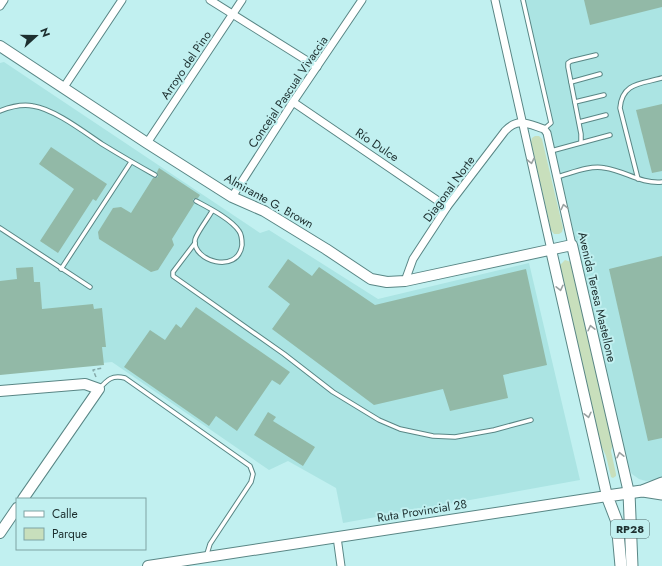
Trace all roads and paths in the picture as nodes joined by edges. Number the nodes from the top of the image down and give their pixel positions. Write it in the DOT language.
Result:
graph roads {
  1 [pos="4,0"];
  2 [pos="122,0"];
  3 [pos="210,0"];
  4 [pos="242,0"];
  5 [pos="362,0"];
  6 [pos="496,0"];
  7 [pos="523,0"];
  8 [pos="0,6"];
  9 [pos="233,14"];
  10 [pos="0,46"];
  11 [pos="596,55"];
  12 [pos="317,67"];
  13 [pos="600,74"];
  14 [pos="662,78"];
  15 [pos="570,82"];
  16 [pos="64,87"];
  17 [pos="604,95"];
  18 [pos="293,102"];
  19 [pos="575,102"];
  20 [pos="0,111"];
  21 [pos="606,116"];
  22 [pos="523,122"];
  23 [pos="579,122"];
  24 [pos="544,129"];
  25 [pos="610,135"];
  26 [pos="582,142"];
  27 [pos="147,143"];
  28 [pos="551,151"];
  29 [pos="132,162"];
  30 [pos="155,175"];
  31 [pos="557,177"];
  32 [pos="638,179"];
  33 [pos="662,182"];
  34 [pos="232,197"];
  35 [pos="196,201"];
  36 [pos="447,207"];
  37 [pos="212,211"];
  38 [pos="0,228"];
  39 [pos="195,243"];
  40 [pos="572,246"];
  41 [pos="551,250"];
  42 [pos="61,269"];
  43 [pos="406,281"];
  44 [pos="90,286"];
  45 [pos="102,368"];
  46 [pos="93,370"];
  47 [pos="99,389"];
  48 [pos="0,391"];
  49 [pos="531,420"];
  50 [pos="662,483"];
  51 [pos="642,491"];
  52 [pos="629,493"];
  53 [pos="662,494"];
  54 [pos="607,496"];
  55 [pos="24,498"];
  56 [pos="16,509"];
  57 [pos="0,533"];
  58 [pos="337,537"];
  59 [pos="206,562"];
  60 [pos="148,566"];
  61 [pos="341,566"];
  62 [pos="621,566"];
  63 [pos="632,566"];
  1 -- 8 [label="street"];
  2 -- 16 [label="street"];
  3 -- 9 [label="street"];
  4 -- 9 [label="street, Arroyo del Pino"];
  5 -- 12 [label="street, Concejal Pascual Vivaccia"];
  6 -- 22 [label="street"];
  7 -- 24 [label="lane"];
  9 -- 12 [label="street"];
  9 -- 27 [label="street, Arroyo del Pino"];
  10 -- 16 [label="street, Almirante G. Brown"];
  11 -- 15 [label="lane"];
  12 -- 18 [label="street, Concejal Pascual Vivaccia"];
  13 -- 15 [label="lane"];
  14 -- 32 [label="lane"];
  15 -- 19 [label="lane"];
  16 -- 27 [label="street, Almirante G. Brown"];
  17 -- 19 [label="lane"];
  18 -- 34 [label="street, Concejal Pascual Vivaccia"];
  18 -- 36 [label="street, Río Dulce"];
  19 -- 23 [label="lane"];
  20 -- 29 [label="lane"];
  21 -- 23 [label="lane"];
  22 -- 24 [label="street"];
  22 -- 36 [label="street, Diagonal Norte"];
  22 -- 41 [label="street, one-way"];
  23 -- 26 [label="lane"];
  24 -- 28 [label="street, Avenida Teresa Mastellone"];
  25 -- 26 [label="lane"];
  26 -- 28 [label="lane"];
  27 -- 34 [label="street, Almirante G. Brown"];
  28 -- 31 [label="street, Avenida Teresa Mastellone"];
  29 -- 30 [label="lane"];
  29 -- 42 [label="lane"];
  31 -- 32 [label="lane"];
  40 -- 31 [label="street, Avenida Teresa Mastellone, one-way"];
  32 -- 33 [label="lane"];
  34 -- 43 [label="street, Almirante G. Brown"];
  35 -- 37 [label="lane"];
  36 -- 43 [label="street, Diagonal Norte"];
  37 -- 39 [label="lane"];
  37 -- 39 [label="lane"];
  38 -- 42 [label="lane"];
  39 -- 49 [label="lane"];
  40 -- 41 [label="street, Almirante G. Brown"];
  52 -- 40 [label="street, Avenida Teresa Mastellone, one-way"];
  41 -- 43 [label="street, Almirante G. Brown"];
  41 -- 54 [label="street, one-way"];
  42 -- 44 [label="lane"];
  45 -- 46 [label="path"];
  47 -- 48 [label="street"];
  47 -- 55 [label="street"];
  47 -- 59 [label="lane"];
  50 -- 51 [label="main road"];
  51 -- 52 [label="main road, Ruta Provincial 28"];
  51 -- 53 [label="main road"];
  52 -- 54 [label="main road, Ruta Provincial 28"];
  52 -- 63 [label="main road, RP28"];
  54 -- 58 [label="street, Ruta Provincial 28"];
  54 -- 62 [label="main road, RP28"];
  56 -- 57 [label="street"];
  58 -- 59 [label="street, Ruta Provincial 28"];
  58 -- 61 [label="street"];
  59 -- 60 [label="street, Ruta Provincial 28"];
}
